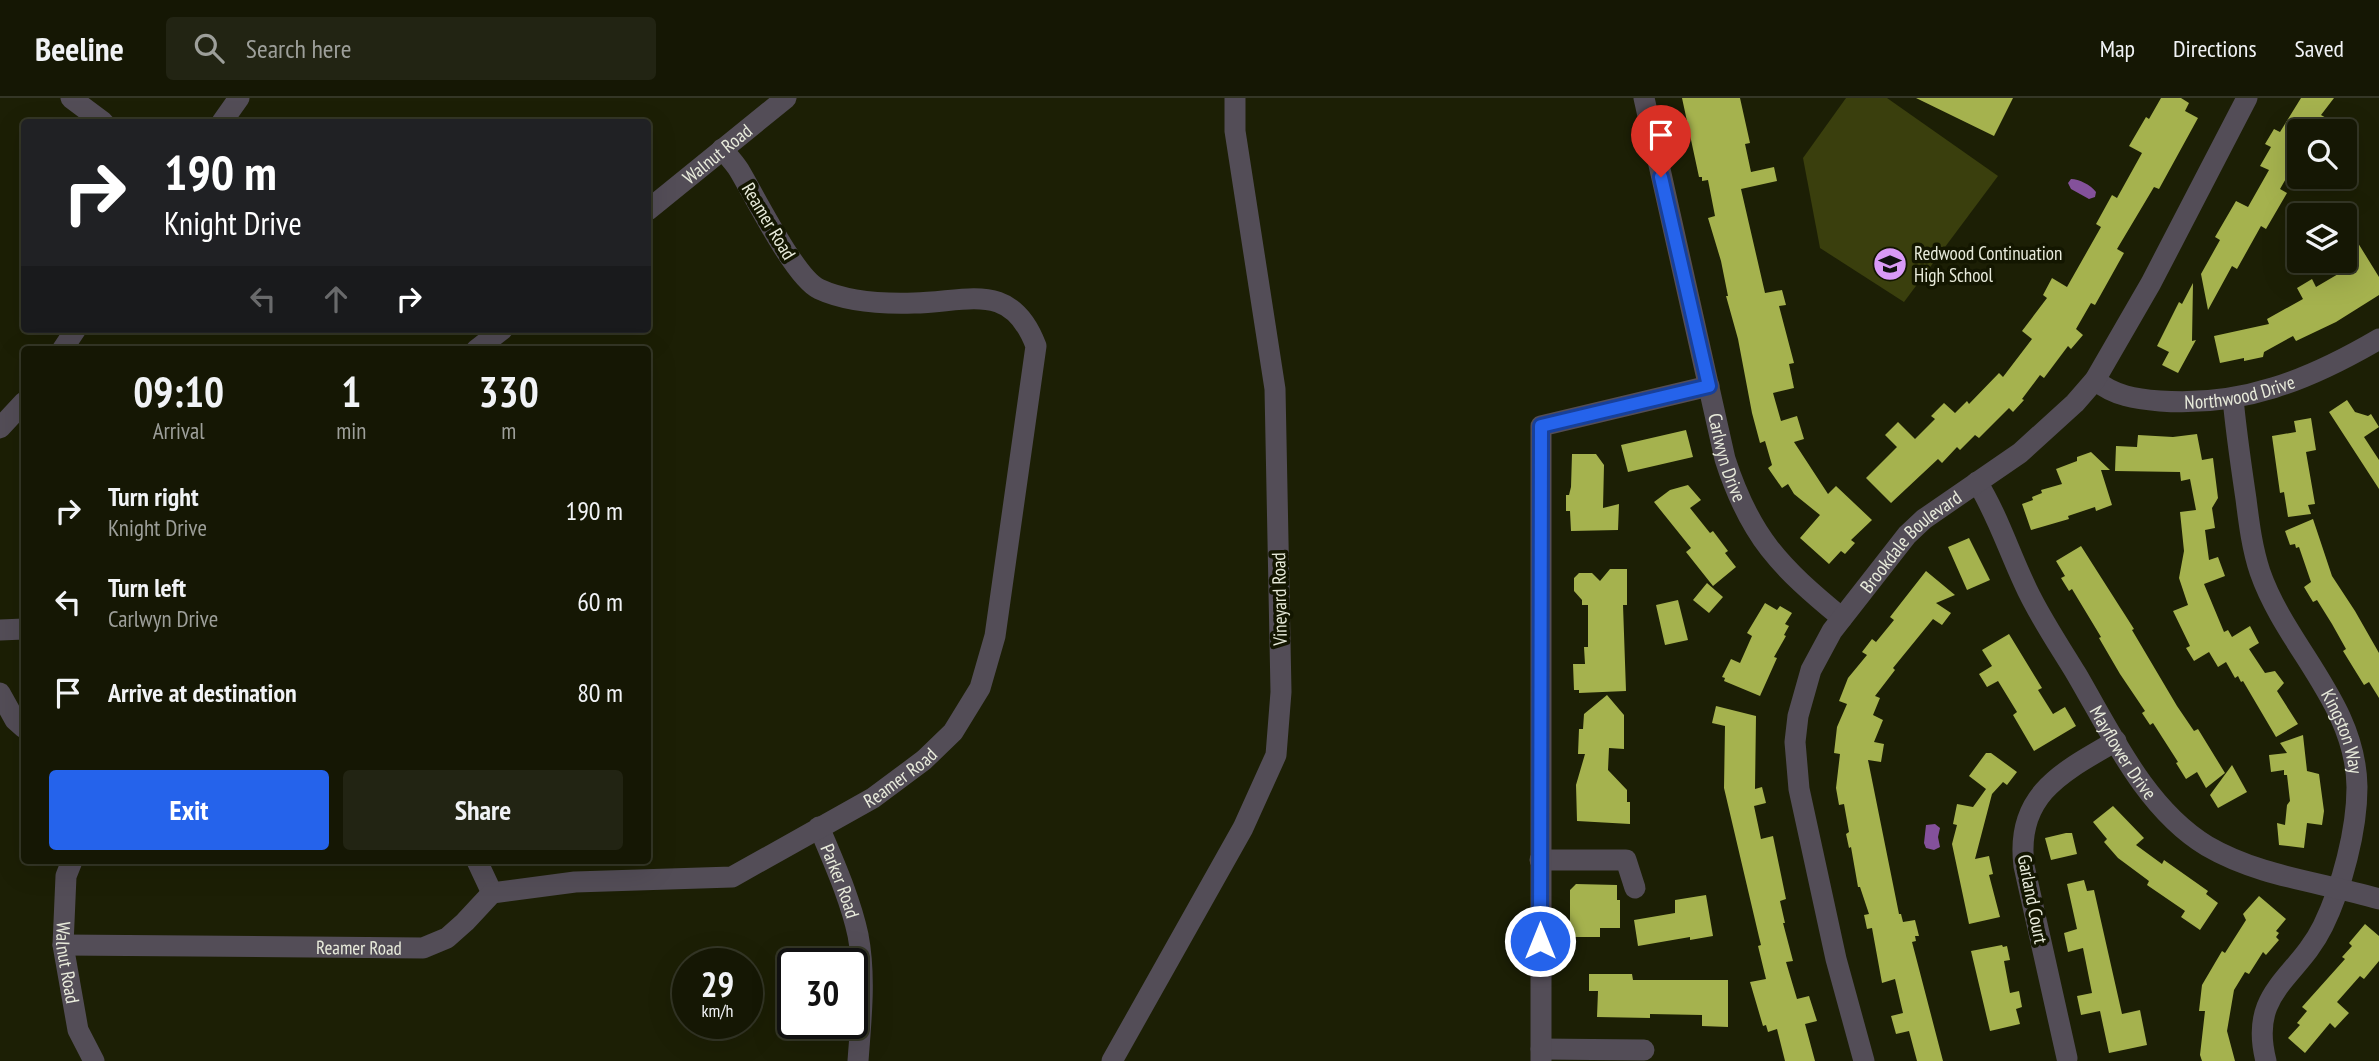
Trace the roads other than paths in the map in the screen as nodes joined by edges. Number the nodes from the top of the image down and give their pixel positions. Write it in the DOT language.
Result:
graph roads {
  1 [pos="71,98"];
  2 [pos="239,98"];
  3 [pos="786,98"];
  4 [pos="1235,98"];
  5 [pos="1644,98"];
  6 [pos="2247,98"];
  7 [pos="99,119"];
  8 [pos="224,119"];
  9 [pos="722,149"];
  10 [pos="651,208"];
  11 [pos="498,333"];
  12 [pos="481,346"];
  13 [pos="2375,349"];
  14 [pos="2095,380"];
  15 [pos="1709,386"];
  16 [pos="2233,398"];
  17 [pos="21,405"];
  18 [pos="0,428"];
  19 [pos="1977,482"];
  20 [pos="1842,618"];
  21 [pos="21,629"];
  22 [pos="0,630"];
  23 [pos="0,693"];
  24 [pos="21,725"];
  25 [pos="2116,741"];
  26 [pos="819,827"];
  27 [pos="1540,860"];
  28 [pos="71,864"];
  29 [pos="478,864"];
  30 [pos="1635,888"];
  31 [pos="2337,889"];
  32 [pos="492,893"];
  33 [pos="2379,899"];
  34 [pos="63,945"];
  35 [pos="1644,1050"];
  36 [pos="1541,1055"];
  37 [pos="2067,1058"];
  38 [pos="94,1061"];
  39 [pos="858,1061"];
  40 [pos="1112,1061"];
  41 [pos="1864,1061"];
  42 [pos="2266,1061"];
  1 -- 7 [label="street"];
  2 -- 8 [label="street"];
  3 -- 9 [label="street, Walnut Road"];
  4 -- 40 [label="street, Vineyard Road"];
  5 -- 15 [label="street, Carlwyn Drive"];
  6 -- 14 [label="street, Brookdale Boulevard"];
  9 -- 10 [label="street, Walnut Road"];
  9 -- 26 [label="street, Reamer Road"];
  11 -- 12 [label="street"];
  13 -- 16 [label="street, Northwood Drive"];
  14 -- 16 [label="street, Northwood Drive"];
  14 -- 19 [label="street, Brookdale Boulevard"];
  15 -- 20 [label="street, Carlwyn Drive"];
  15 -- 27 [label="street"];
  16 -- 31 [label="street, Kingston Way"];
  17 -- 18 [label="street"];
  19 -- 20 [label="street, Brookdale Boulevard"];
  19 -- 25 [label="street, Mayflower Drive"];
  20 -- 41 [label="street, Brookdale Boulevard"];
  21 -- 22 [label="street"];
  23 -- 24 [label="street"];
  25 -- 31 [label="street, Mayflower Drive"];
  25 -- 37 [label="street, Garland Court"];
  26 -- 32 [label="street, Reamer Road"];
  26 -- 39 [label="street, Parker Road"];
  27 -- 30 [label="street"];
  27 -- 36 [label="street"];
  28 -- 34 [label="street, Walnut Road"];
  29 -- 32 [label="street"];
  31 -- 33 [label="street, Mayflower Drive"];
  31 -- 42 [label="street, Kingston Way"];
  32 -- 34 [label="street, Reamer Road"];
  34 -- 38 [label="street, Walnut Road"];
  35 -- 36 [label="street"];
}
